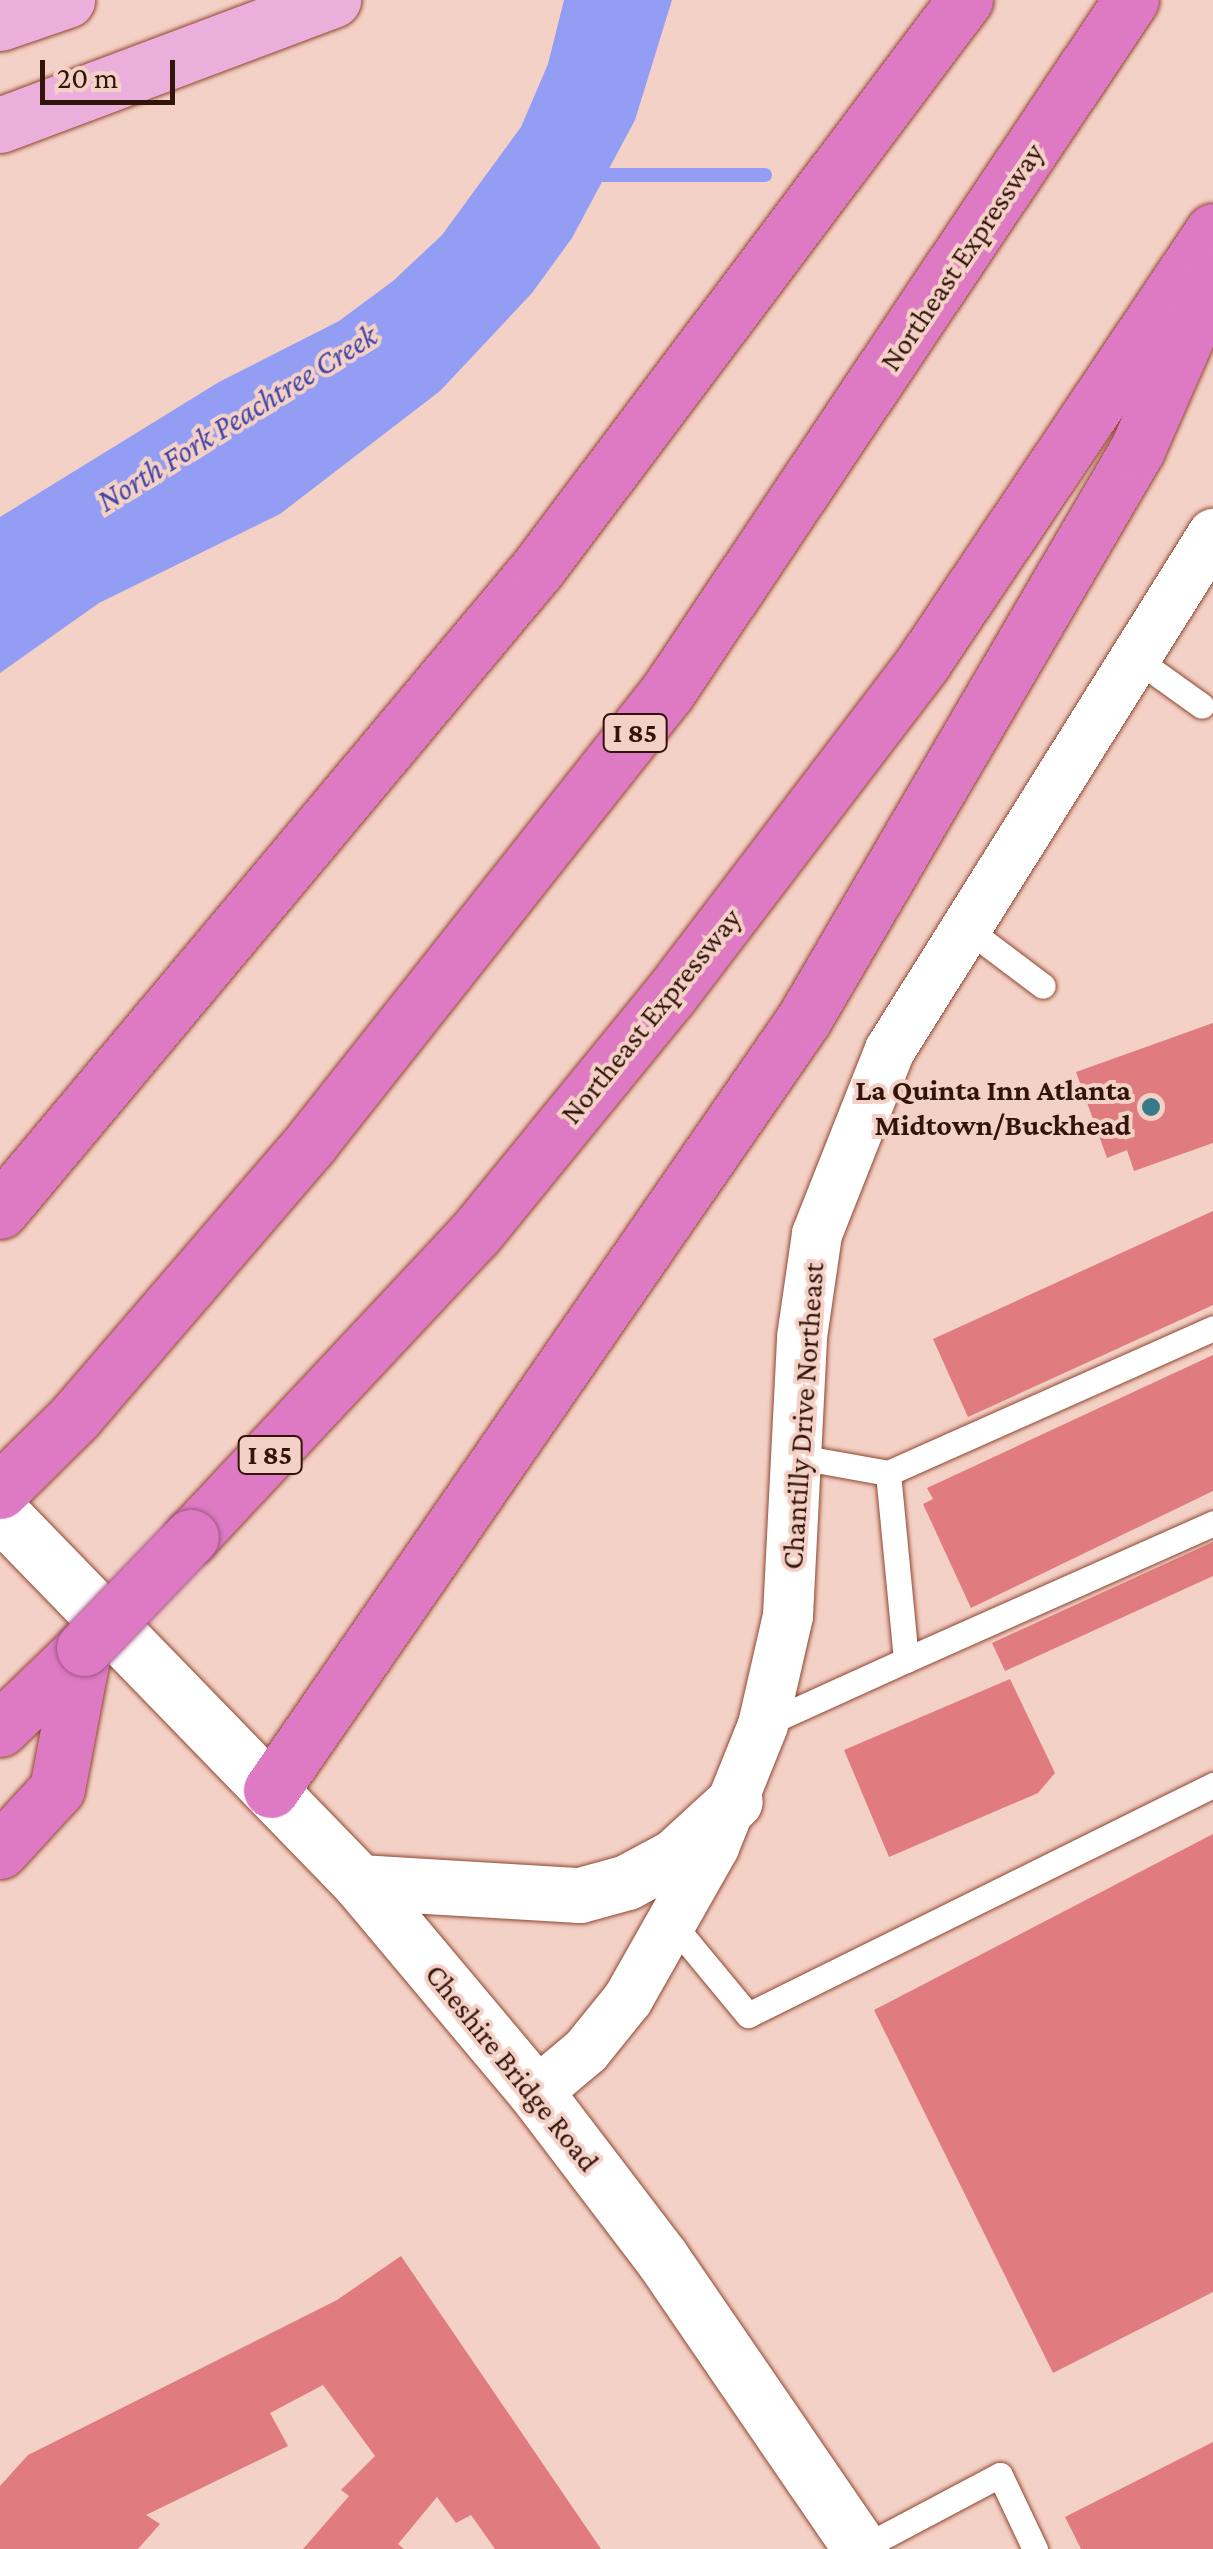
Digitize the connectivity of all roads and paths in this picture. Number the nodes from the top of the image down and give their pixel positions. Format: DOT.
graph roads {
  1 [pos="66,0"];
  2 [pos="964,0"];
  3 [pos="1131,0"];
  4 [pos="328,2"];
  5 [pos="0,23"];
  6 [pos="0,125"];
  7 [pos="1213,230"];
  8 [pos="1213,278"];
  9 [pos="1213,534"];
  10 [pos="1135,658"];
  11 [pos="1202,706"];
  12 [pos="966,928"];
  13 [pos="1042,986"];
  14 [pos="0,1211"];
  15 [pos="1213,1328"];
  16 [pos="798,1457"];
  17 [pos="888,1473"];
  18 [pos="0,1491"];
  19 [pos="0,1512"];
  20 [pos="1213,1522"];
  21 [pos="98,1638"];
  22 [pos="906,1660"];
  23 [pos="763,1725"];
  24 [pos="0,1729"];
  25 [pos="1213,1786"];
  26 [pos="271,1790"];
  27 [pos="736,1801"];
  28 [pos="0,1851"];
  29 [pos="358,1882"];
  30 [pos="671,1922"];
  31 [pos="536,2093"];
  32 [pos="861,2549"];
  33 [pos="1035,2549"];
  1 -- 5 [label="main road"];
  2 -- 14 [label="highway"];
  3 -- 18 [label="highway, Northeast Expressway / I 85"];
  4 -- 6 [label="main road"];
  7 -- 21 [label="highway, Northeast Expressway / I 85, bridge"];
  8 -- 26 [label="highway"];
  9 -- 10 [label="street, Chantilly Drive Northeast"];
  10 -- 11 [label="lane"];
  10 -- 12 [label="street, Chantilly Drive Northeast"];
  12 -- 13 [label="lane"];
  12 -- 16 [label="street, Chantilly Drive Northeast"];
  15 -- 17 [label="lane"];
  16 -- 17 [label="lane"];
  16 -- 23 [label="street, Chantilly Drive Northeast"];
  17 -- 22 [label="lane"];
  19 -- 21 [label="main road, Cheshire Bridge Road"];
  20 -- 22 [label="lane"];
  21 -- 24 [label="highway, Northeast Expressway / I 85"];
  21 -- 26 [label="main road, Cheshire Bridge Road"];
  21 -- 28 [label="highway"];
  22 -- 23 [label="lane"];
  23 -- 27 [label="street, Chantilly Drive Northeast"];
  25 -- 30 [label="lane"];
  26 -- 29 [label="main road, Cheshire Bridge Road"];
  27 -- 29 [label="main road"];
  27 -- 30 [label="street, Chantilly Drive Northeast"];
  29 -- 31 [label="main road, Cheshire Bridge Road"];
  30 -- 31 [label="street, Chantilly Drive Northeast"];
  31 -- 32 [label="main road, Cheshire Bridge Road"];
  32 -- 33 [label="lane"];
}
